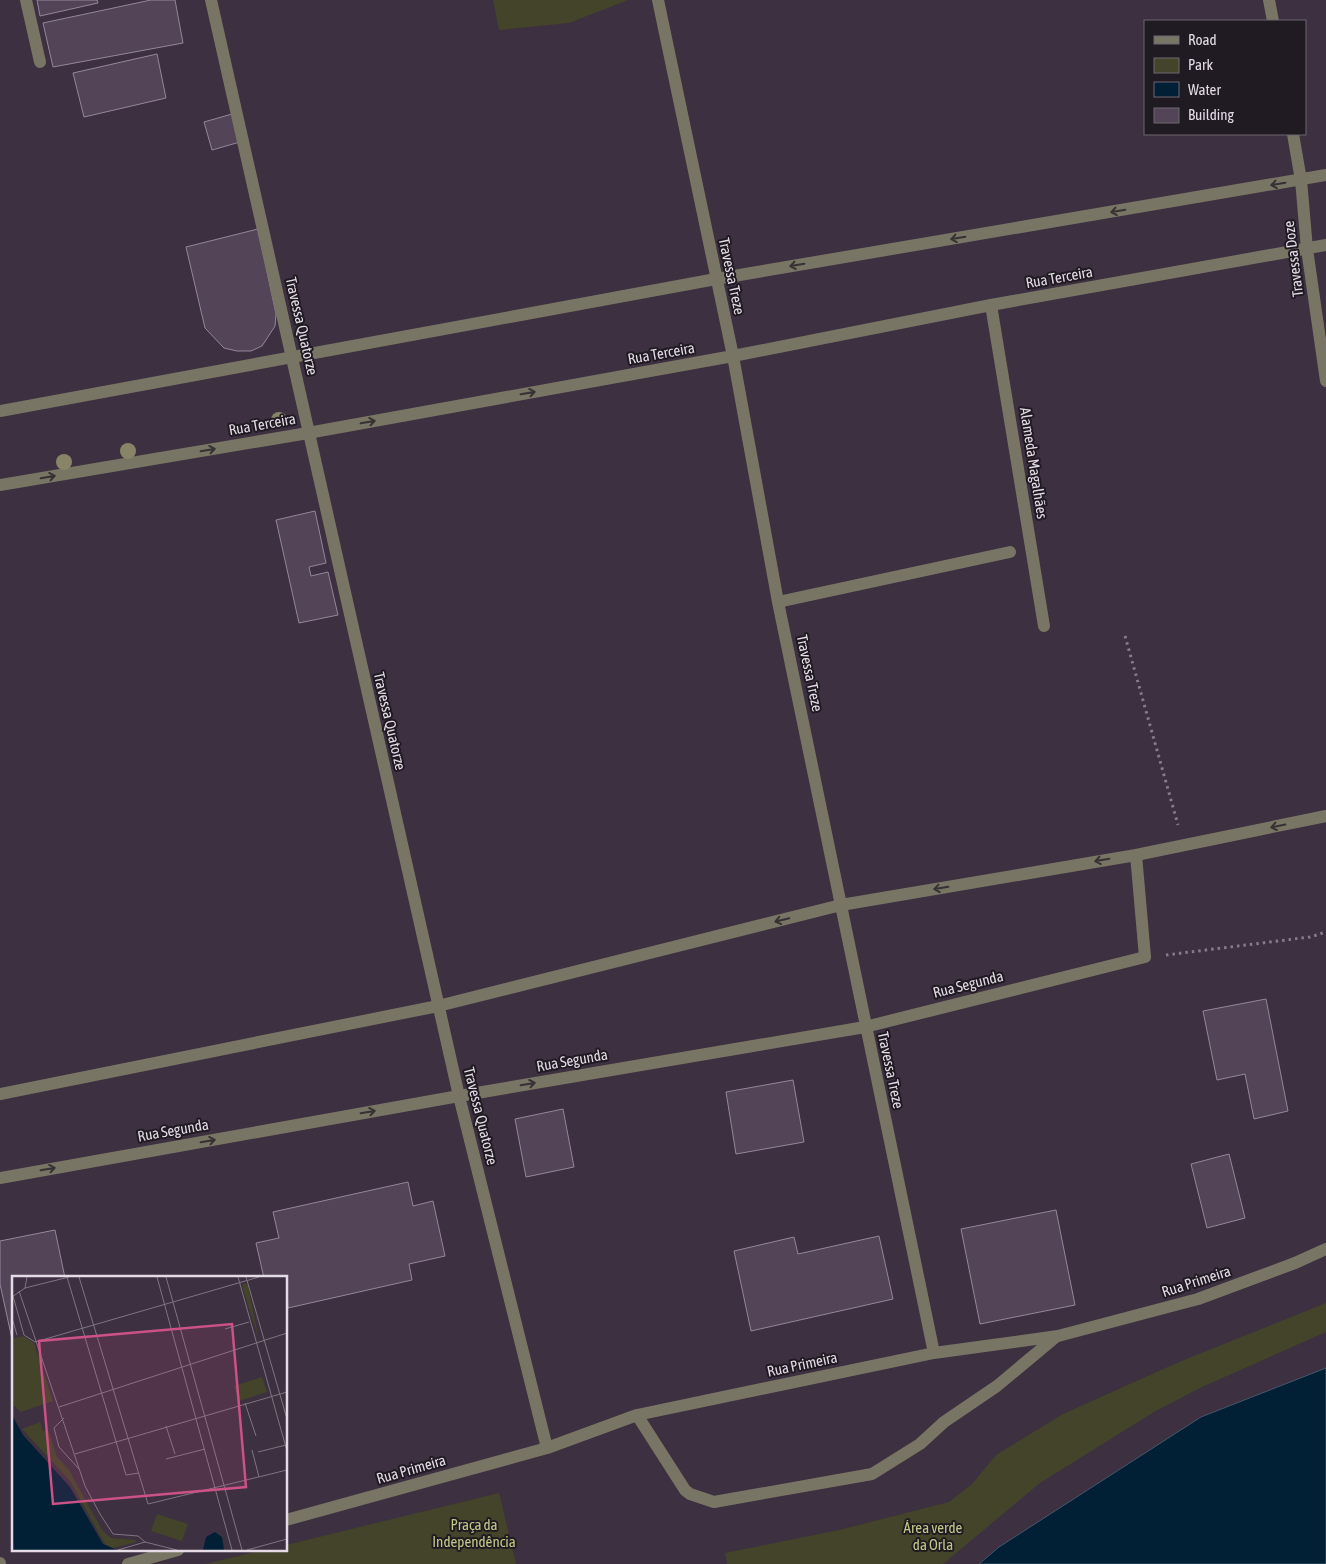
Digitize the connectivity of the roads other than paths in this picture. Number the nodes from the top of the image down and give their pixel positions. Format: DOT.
graph roads {
  1 [pos="26,0"];
  2 [pos="211,0"];
  3 [pos="658,0"];
  4 [pos="1270,0"];
  5 [pos="1273,20"];
  6 [pos="40,62"];
  7 [pos="1293,135"];
  8 [pos="1326,175"];
  9 [pos="1301,180"];
  10 [pos="1326,245"];
  11 [pos="1307,249"];
  12 [pos="716,279"];
  13 [pos="991,305"];
  14 [pos="292,356"];
  15 [pos="733,356"];
  16 [pos="1326,381"];
  17 [pos="0,411"];
  18 [pos="308,433"];
  19 [pos="0,485"];
  20 [pos="1010,552"];
  21 [pos="778,602"];
  22 [pos="1044,626"];
  23 [pos="1326,816"];
  24 [pos="1136,854"];
  25 [pos="841,905"];
  26 [pos="438,1006"];
  27 [pos="865,1027"];
  28 [pos="0,1094"];
  29 [pos="458,1096"];
  30 [pos="0,1178"];
  31 [pos="1326,1249"];
  32 [pos="1058,1336"];
  33 [pos="934,1353"];
  34 [pos="638,1416"];
  35 [pos="547,1448"];
  36 [pos="288,1519"];
  37 [pos="171,1552"];
  38 [pos="128,1564"];
  1 -- 6 [label="street"];
  2 -- 14 [label="street, Travessa Quatorze"];
  3 -- 12 [label="street, Travessa Treze"];
  4 -- 5 [label="street"];
  7 -- 9 [label="street, Travessa Doze"];
  8 -- 9 [label="street"];
  9 -- 11 [label="street, Travessa Doze"];
  9 -- 12 [label="street, one-way"];
  10 -- 11 [label="street, Rua Terceira"];
  11 -- 13 [label="street, Rua Terceira"];
  11 -- 16 [label="street, Travessa Doze"];
  12 -- 14 [label="street"];
  12 -- 15 [label="street, Travessa Treze"];
  13 -- 15 [label="street, Rua Terceira"];
  13 -- 22 [label="street, Alameda Magalhães"];
  14 -- 17 [label="street"];
  14 -- 18 [label="street, Travessa Quatorze"];
  18 -- 15 [label="street, Rua Terceira, one-way"];
  15 -- 21 [label="street, Travessa Treze"];
  19 -- 18 [label="street, Rua Terceira, one-way"];
  18 -- 26 [label="street, Travessa Quatorze"];
  20 -- 21 [label="street"];
  21 -- 25 [label="street, Travessa Treze"];
  23 -- 24 [label="street, one-way"];
  24 -- 25 [label="street, one-way"];
  24 -- 27 [label="street, Rua Segunda"];
  25 -- 26 [label="street, one-way"];
  25 -- 27 [label="street, Travessa Treze"];
  26 -- 28 [label="street"];
  26 -- 29 [label="street, Travessa Quatorze"];
  29 -- 27 [label="street, Rua Segunda, one-way"];
  27 -- 33 [label="street, Travessa Treze"];
  30 -- 29 [label="street, Rua Segunda, one-way"];
  29 -- 35 [label="street, Travessa Quatorze"];
  31 -- 32 [label="street, Rua Primeira"];
  32 -- 33 [label="street, Rua Primeira"];
  32 -- 34 [label="street"];
  33 -- 34 [label="street, Rua Primeira"];
  34 -- 35 [label="street, Rua Primeira"];
  35 -- 36 [label="street, Rua Primeira"];
  37 -- 38 [label="street"];
}
